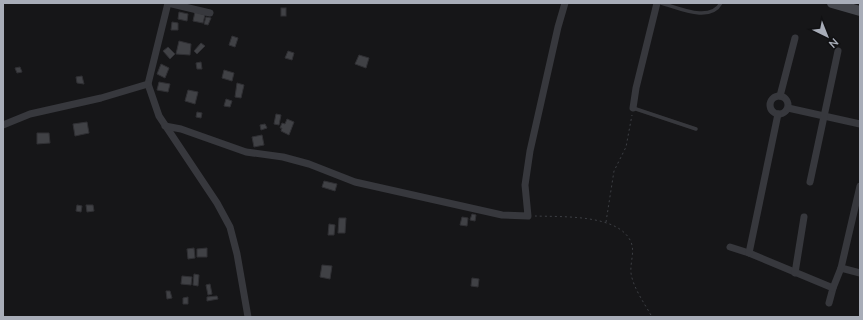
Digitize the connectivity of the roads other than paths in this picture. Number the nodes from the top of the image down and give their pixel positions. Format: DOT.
graph roads {
  1 [pos="168,3"];
  2 [pos="565,3"];
  3 [pos="657,3"];
  4 [pos="661,3"];
  5 [pos="721,3"];
  6 [pos="832,3"];
  7 [pos="860,11"];
  8 [pos="210,13"];
  9 [pos="795,38"];
  10 [pos="838,51"];
  11 [pos="148,84"];
  12 [pos="780,96"];
  13 [pos="633,108"];
  14 [pos="788,108"];
  15 [pos="778,114"];
  16 [pos="824,116"];
  17 [pos="860,124"];
  18 [pos="3,125"];
  19 [pos="165,126"];
  20 [pos="696,129"];
  21 [pos="810,182"];
  22 [pos="860,186"];
  23 [pos="804,217"];
  24 [pos="730,247"];
  25 [pos="749,253"];
  26 [pos="841,268"];
  27 [pos="795,272"];
  28 [pos="860,273"];
  29 [pos="833,288"];
  30 [pos="829,303"];
  31 [pos="248,317"];
  1 -- 8 [label="street"];
  1 -- 11 [label="street"];
  2 -- 19 [label="street"];
  3 -- 13 [label="street"];
  4 -- 5 [label="lane"];
  6 -- 7 [label="main road"];
  9 -- 12 [label="street"];
  10 -- 16 [label="street"];
  11 -- 18 [label="street"];
  11 -- 19 [label="street"];
  12 -- 14 [label="street"];
  12 -- 15 [label="street"];
  13 -- 20 [label="lane"];
  14 -- 15 [label="street"];
  14 -- 16 [label="street"];
  15 -- 25 [label="street"];
  16 -- 17 [label="street"];
  16 -- 21 [label="street"];
  19 -- 31 [label="street"];
  22 -- 26 [label="street"];
  23 -- 27 [label="street"];
  24 -- 25 [label="street"];
  25 -- 27 [label="street"];
  26 -- 28 [label="street"];
  26 -- 29 [label="street"];
  27 -- 29 [label="street"];
  29 -- 30 [label="street"];
}
